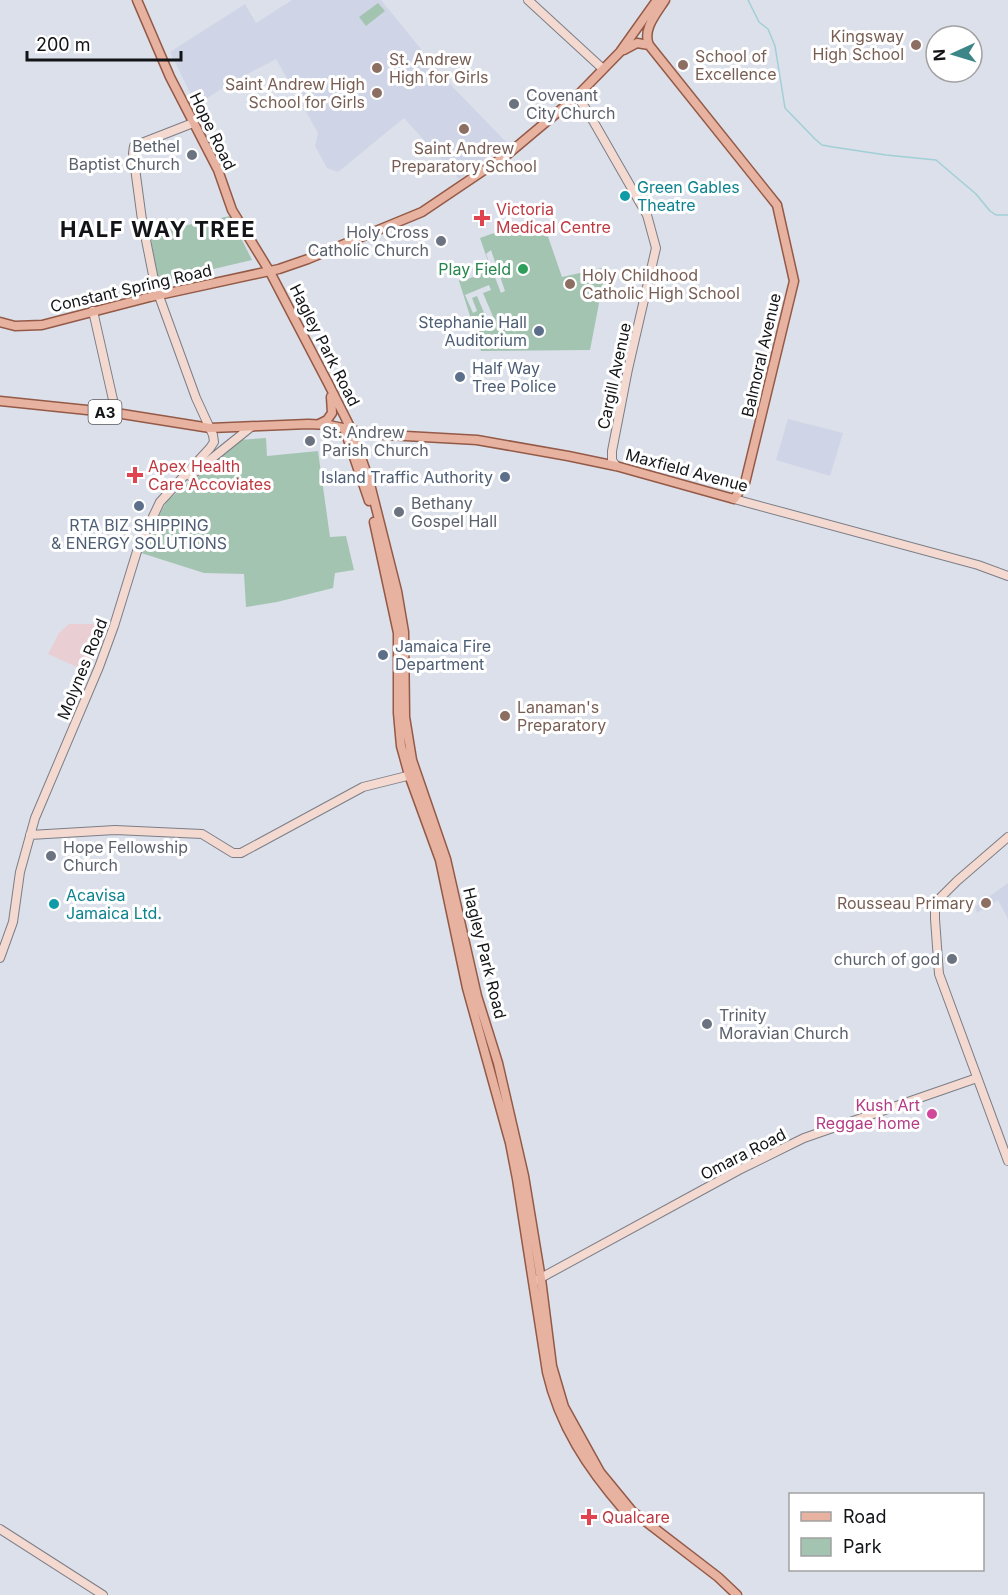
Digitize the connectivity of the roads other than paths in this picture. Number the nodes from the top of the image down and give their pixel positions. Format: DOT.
graph roads {
  1 [pos="137,0"];
  2 [pos="528,0"];
  3 [pos="657,0"];
  4 [pos="665,0"];
  5 [pos="649,45"];
  6 [pos="620,52"];
  7 [pos="603,69"];
  8 [pos="577,96"];
  9 [pos="193,123"];
  10 [pos="270,272"];
  11 [pos="159,295"];
  12 [pos="93,311"];
  13 [pos="0,322"];
  14 [pos="329,385"];
  15 [pos="0,401"];
  16 [pos="116,413"];
  17 [pos="318,424"];
  18 [pos="251,427"];
  19 [pos="210,428"];
  20 [pos="347,429"];
  21 [pos="616,466"];
  22 [pos="734,500"];
  23 [pos="157,509"];
  24 [pos="1008,576"];
  25 [pos="413,774"];
  26 [pos="30,835"];
  27 [pos="1008,837"];
  28 [pos="0,958"];
  29 [pos="976,1078"];
  30 [pos="1008,1161"];
  31 [pos="537,1280"];
  32 [pos="0,1529"];
  33 [pos="103,1595"];
  34 [pos="729,1595"];
  35 [pos="737,1595"];
  1 -- 9 [label="main road, Hope Road"];
  2 -- 7 [label="main road"];
  3 -- 6 [label="main road, Constant Spring Road"];
  4 -- 5 [label="main road"];
  5 -- 6 [label="main road"];
  5 -- 22 [label="main road, Balmoral Avenue"];
  6 -- 7 [label="main road, Constant Spring Road"];
  7 -- 8 [label="main road, Constant Spring Road"];
  8 -- 10 [label="main road, Constant Spring Road"];
  8 -- 21 [label="main road, Cargill Avenue"];
  9 -- 10 [label="main road, Hope Road"];
  9 -- 11 [label="main road"];
  10 -- 11 [label="main road, Constant Spring Road"];
  10 -- 14 [label="main road, Hagley Park Road"];
  11 -- 12 [label="main road, Constant Spring Road"];
  11 -- 19 [label="main road"];
  12 -- 13 [label="main road, Constant Spring Road"];
  12 -- 16 [label="main road"];
  14 -- 17 [label="main road"];
  14 -- 20 [label="main road, Hagley Park Road"];
  15 -- 16 [label="main road, A3"];
  16 -- 19 [label="main road, A3"];
  17 -- 18 [label="main road, A3"];
  17 -- 20 [label="main road, A3"];
  18 -- 19 [label="main road, A3"];
  18 -- 23 [label="main road, Molynes Road"];
  19 -- 23 [label="main road"];
  20 -- 21 [label="main road, Maxfield Avenue"];
  20 -- 25 [label="main road, Hagley Park Road"];
  21 -- 22 [label="main road, Maxfield Avenue"];
  22 -- 24 [label="main road, Maxfield Avenue"];
  23 -- 26 [label="main road, Molynes Road"];
  25 -- 26 [label="main road"];
  25 -- 31 [label="main road, Hagley Park Road"];
  26 -- 28 [label="main road, Molynes Road"];
  27 -- 29 [label="main road"];
  29 -- 30 [label="main road"];
  29 -- 31 [label="main road, Omara Road"];
  31 -- 34 [label="main road, Hagley Park Road"];
  31 -- 35 [label="main road, Hagley Park Road"];
  32 -- 33 [label="main road"];
}
